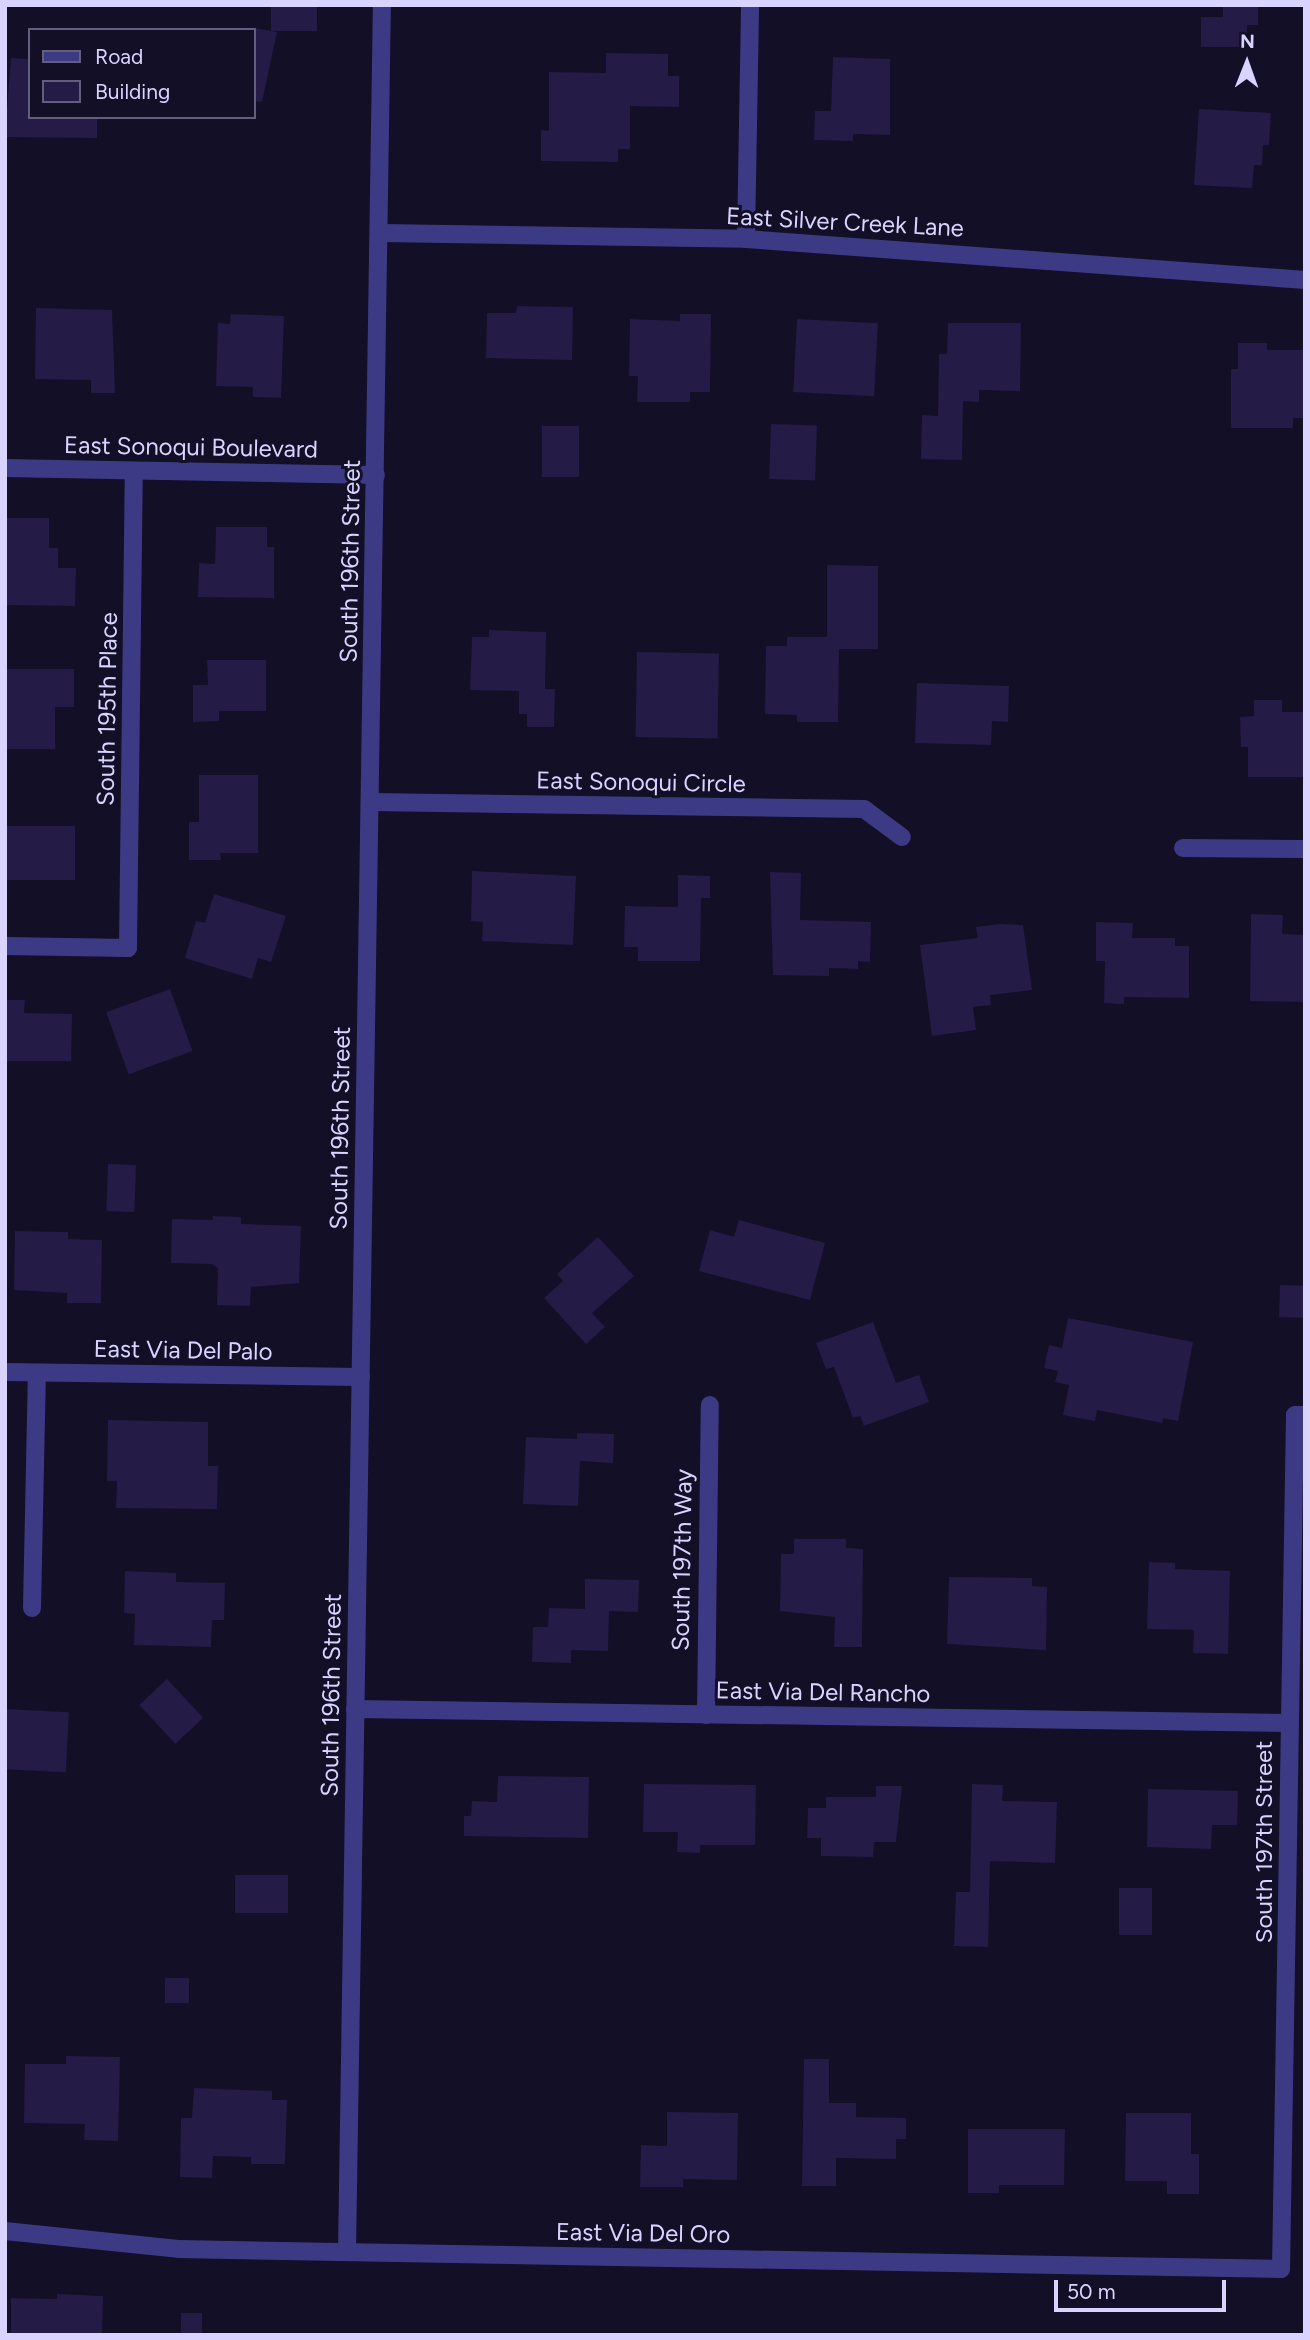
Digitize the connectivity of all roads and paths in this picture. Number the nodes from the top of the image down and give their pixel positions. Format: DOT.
graph roads {
  1 [pos="382,5"];
  2 [pos="750,5"];
  3 [pos="381,233"];
  4 [pos="746,239"];
  5 [pos="1305,280"];
  6 [pos="5,468"];
  7 [pos="134,471"];
  8 [pos="376,475"];
  9 [pos="370,803"];
  10 [pos="902,836"];
  11 [pos="1183,848"];
  12 [pos="1305,849"];
  13 [pos="5,946"];
  14 [pos="5,1372"];
  15 [pos="37,1373"];
  16 [pos="361,1377"];
  17 [pos="710,1405"];
  18 [pos="1300,1415"];
  19 [pos="32,1608"];
  20 [pos="355,1709"];
  21 [pos="706,1715"];
  22 [pos="1289,1723"];
  23 [pos="1296,1958"];
  24 [pos="5,2231"];
  25 [pos="347,2252"];
  26 [pos="1281,2269"];
  1 -- 3 [label="street, South 196th Street"];
  2 -- 4 [label="street"];
  3 -- 4 [label="street, East Silver Creek Lane"];
  3 -- 8 [label="street, South 196th Street"];
  4 -- 5 [label="street, East Silver Creek Lane"];
  6 -- 7 [label="street, East Sonoqui Boulevard"];
  7 -- 8 [label="street, East Sonoqui Boulevard"];
  7 -- 13 [label="street, South 195th Place"];
  8 -- 9 [label="street, South 196th Street"];
  9 -- 10 [label="street, East Sonoqui Circle"];
  9 -- 16 [label="street, South 196th Street"];
  11 -- 12 [label="street"];
  14 -- 15 [label="street, East Via Del Palo"];
  15 -- 16 [label="street, East Via Del Palo"];
  15 -- 19 [label="street"];
  16 -- 20 [label="street, South 196th Street"];
  17 -- 21 [label="street, South 197th Way"];
  18 -- 22 [label="street, South 197th Street"];
  20 -- 21 [label="street, East Via Del Rancho"];
  20 -- 25 [label="street, South 196th Street"];
  21 -- 22 [label="street, East Via Del Rancho"];
  22 -- 23 [label="street, South 197th Street"];
  23 -- 26 [label="street, South 197th Street"];
  24 -- 25 [label="street, East Via Del Oro"];
  25 -- 26 [label="street, East Via Del Oro"];
}
